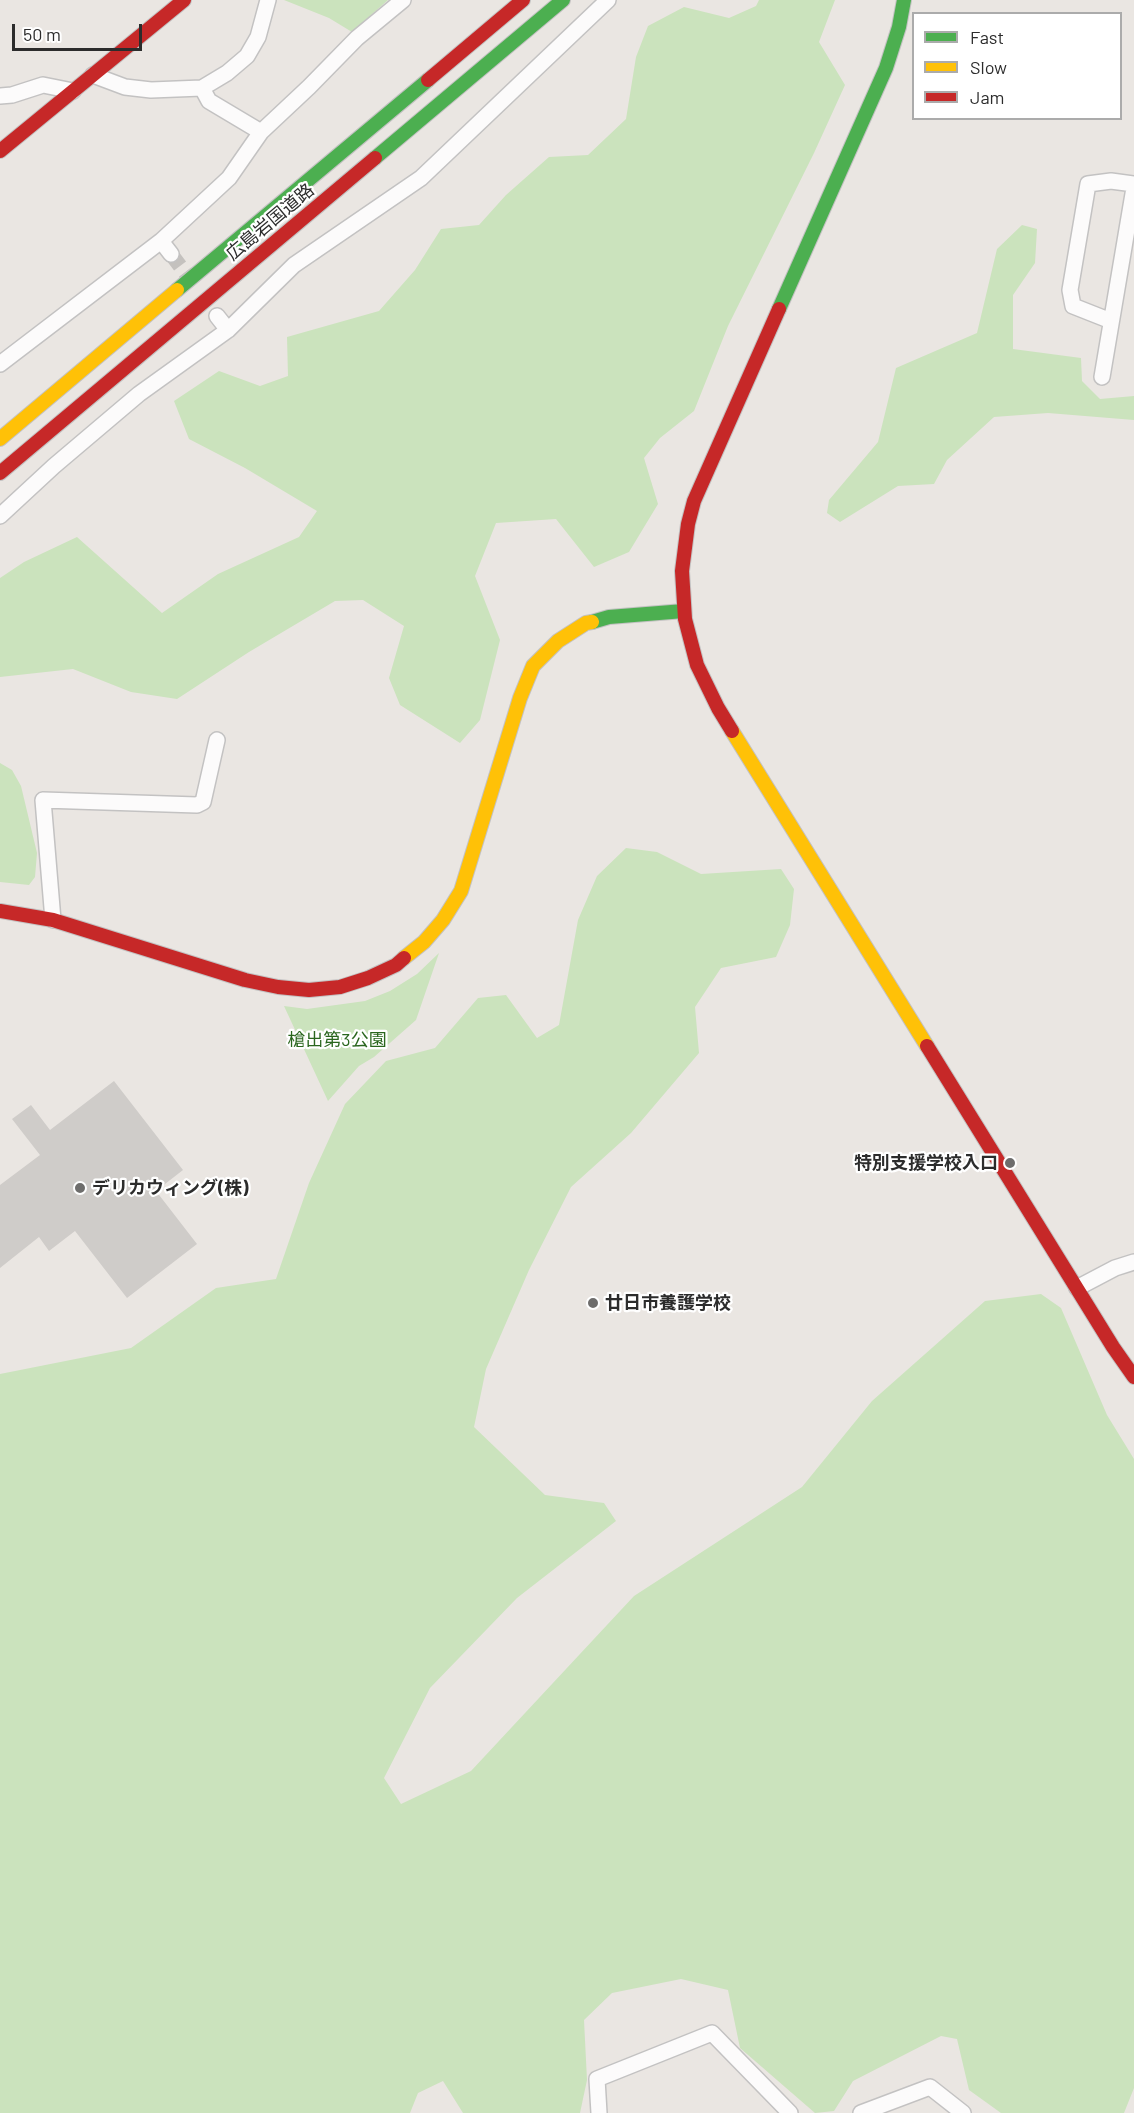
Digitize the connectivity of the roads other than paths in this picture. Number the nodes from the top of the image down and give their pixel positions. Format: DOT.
graph roads {
  1 [pos="183,0"];
  2 [pos="268,0"];
  3 [pos="403,0"];
  4 [pos="523,0"];
  5 [pos="564,0"];
  6 [pos="608,0"];
  7 [pos="903,0"];
  8 [pos="93,75"];
  9 [pos="202,88"];
  10 [pos="73,91"];
  11 [pos="0,96"];
  12 [pos="261,132"];
  13 [pos="0,151"];
  14 [pos="1134,186"];
  15 [pos="161,241"];
  16 [pos="171,254"];
  17 [pos="1118,280"];
  18 [pos="1134,282"];
  19 [pos="217,315"];
  20 [pos="1111,321"];
  21 [pos="228,330"];
  22 [pos="0,364"];
  23 [pos="1102,377"];
  24 [pos="0,438"];
  25 [pos="0,473"];
  26 [pos="0,516"];
  27 [pos="684,611"];
  28 [pos="217,740"];
  29 [pos="0,911"];
  30 [pos="53,920"];
  31 [pos="1134,1262"];
  32 [pos="1077,1288"];
  33 [pos="1134,1377"];
  34 [pos="598,2113"];
  35 [pos="790,2113"];
  36 [pos="861,2113"];
  37 [pos="963,2113"];
  1 -- 8 [label="main road"];
  2 -- 9 [label="street"];
  3 -- 12 [label="street"];
  4 -- 24 [label="main road, 広島岩国道路"];
  5 -- 25 [label="main road, 広島岩国道路"];
  6 -- 21 [label="street"];
  7 -- 27 [label="main road"];
  8 -- 9 [label="street"];
  8 -- 10 [label="main road"];
  9 -- 12 [label="street"];
  10 -- 11 [label="street"];
  10 -- 13 [label="main road"];
  12 -- 15 [label="street"];
  14 -- 17 [label="street"];
  14 -- 20 [label="street"];
  15 -- 16 [label="street"];
  15 -- 22 [label="street"];
  17 -- 18 [label="street"];
  17 -- 20 [label="street"];
  19 -- 21 [label="street"];
  20 -- 23 [label="street"];
  21 -- 26 [label="street"];
  27 -- 30 [label="main road"];
  27 -- 32 [label="main road"];
  28 -- 30 [label="street"];
  29 -- 30 [label="main road"];
  31 -- 32 [label="street"];
  32 -- 33 [label="main road"];
  34 -- 35 [label="street"];
  36 -- 37 [label="street"];
}
